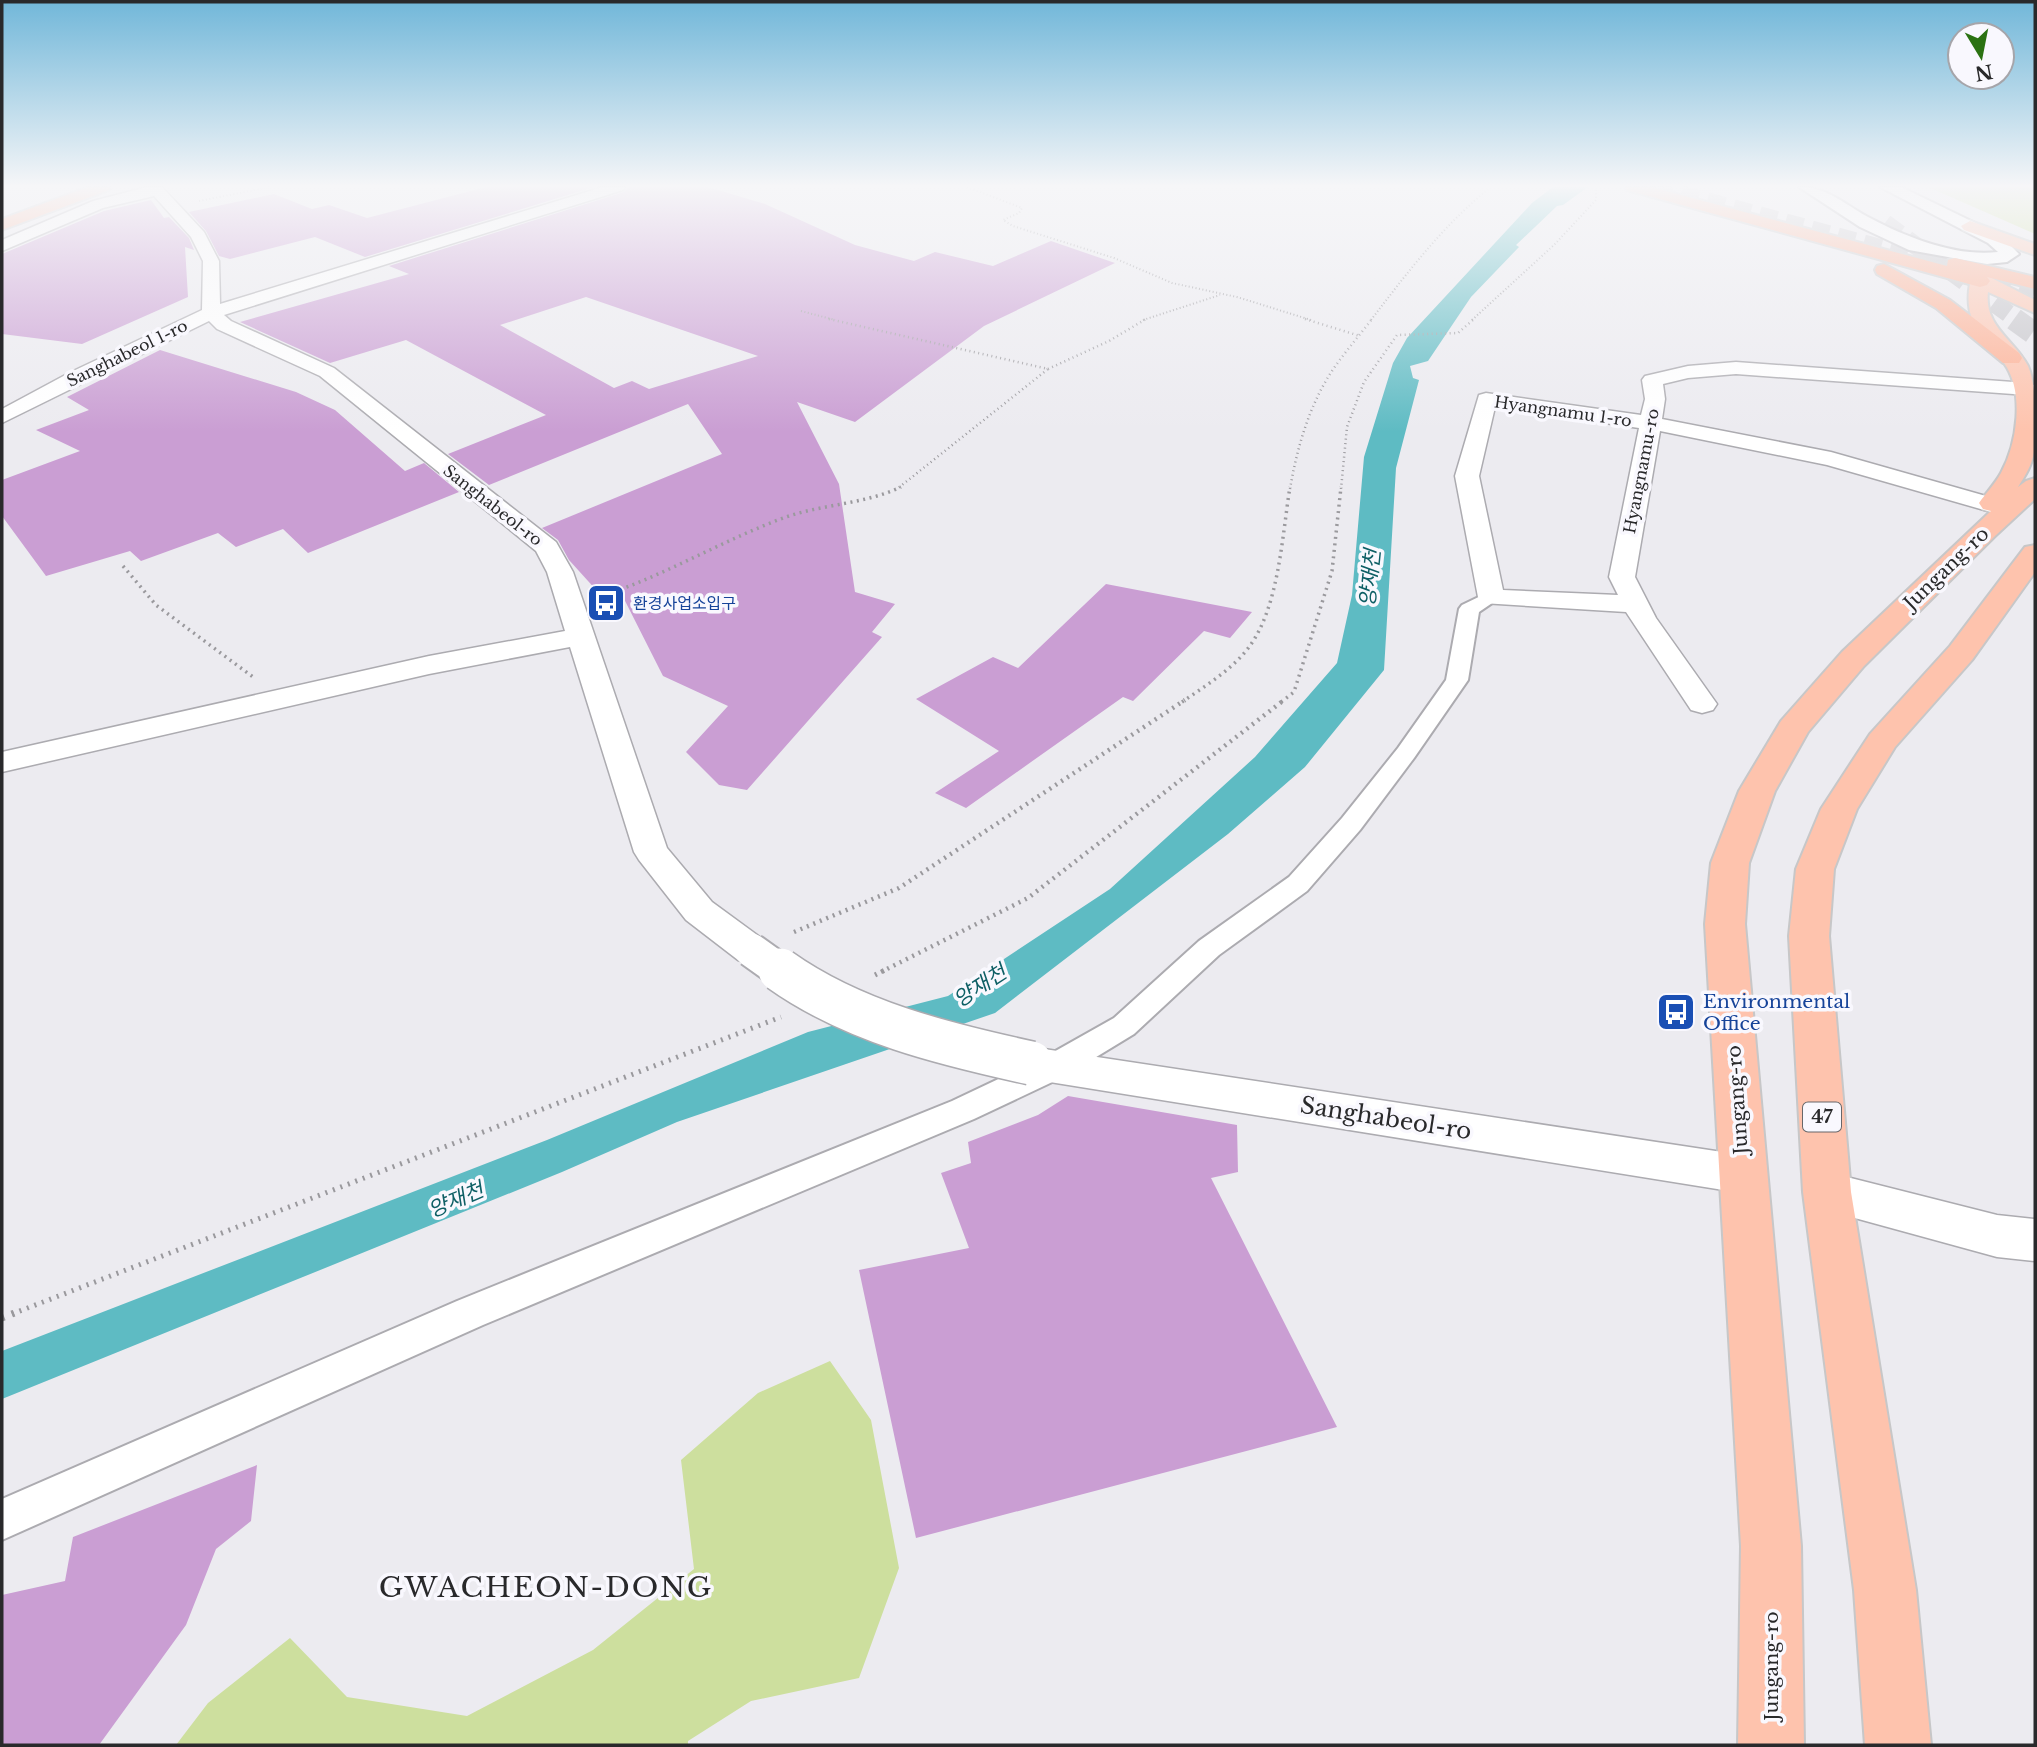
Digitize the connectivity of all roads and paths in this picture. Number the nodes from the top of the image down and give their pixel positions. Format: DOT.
graph roads {
  1 [pos="211,269"];
  2 [pos="355,269"];
  3 [pos="1137,269"];
  4 [pos="1411,269"];
  5 [pos="1528,269"];
  6 [pos="1880,269"];
  7 [pos="1934,269"];
  8 [pos="1961,269"];
  9 [pos="1972,269"];
  10 [pos="1980,281"];
  11 [pos="2035,284"];
  12 [pos="1221,295"];
  13 [pos="2035,296"];
  14 [pos="2035,307"];
  15 [pos="802,311"];
  16 [pos="211,313"];
  17 [pos="1360,336"];
  18 [pos="2009,346"];
  19 [pos="1048,369"];
  20 [pos="2027,389"];
  21 [pos="2,417"];
  22 [pos="1650,423"];
  23 [pos="2035,486"];
  24 [pos="1988,517"];
  25 [pos="2034,555"];
  26 [pos="123,566"];
  27 [pos="1491,597"];
  28 [pos="1636,604"];
  29 [pos="571,605"];
  30 [pos="581,637"];
  31 [pos="282,698"];
  32 [pos="1703,704"];
  33 [pos="2,762"];
  34 [pos="751,950"];
  35 [pos="867,979"];
  36 [pos="792,1013"];
  37 [pos="1042,1065"];
  38 [pos="1742,1174"];
  39 [pos="1827,1192"];
  40 [pos="2035,1240"];
  41 [pos="2,1318"];
  42 [pos="2,1520"];
  43 [pos="1772,1745"];
  44 [pos="1898,1745"];
  1 -- 16 [label="street"];
  2 -- 16 [label="street, Sanghabeol 1-ro"];
  3 -- 12 [label="path"];
  4 -- 17 [label="path"];
  5 -- 35 [label="path"];
  6 -- 18 [label="highway"];
  7 -- 10 [label="highway"];
  8 -- 10 [label="main road"];
  9 -- 11 [label="highway"];
  10 -- 11 [label="main road"];
  10 -- 13 [label="main road"];
  10 -- 14 [label="main road"];
  10 -- 18 [label="main road"];
  12 -- 17 [label="path"];
  12 -- 19 [label="path"];
  15 -- 19 [label="path"];
  16 -- 21 [label="street, Sanghabeol 1-ro"];
  16 -- 29 [label="street, Sanghabeol-ro"];
  17 -- 34 [label="path"];
  18 -- 20 [label="main road"];
  19 -- 29 [label="path"];
  20 -- 22 [label="street, Hyangnamu-ro"];
  20 -- 24 [label="main road"];
  22 -- 24 [label="street"];
  22 -- 27 [label="street, Hyangnamu 1-ro"];
  22 -- 28 [label="street, Hyangnamu-ro"];
  23 -- 24 [label="main road, Jungang-ro"];
  24 -- 38 [label="main road, Jungang-ro"];
  25 -- 39 [label="main road, 47"];
  26 -- 31 [label="path"];
  27 -- 28 [label="street"];
  27 -- 37 [label="street"];
  28 -- 32 [label="street, Hyangnamu-ro"];
  29 -- 30 [label="street, Sanghabeol-ro"];
  30 -- 31 [label="street"];
  30 -- 34 [label="street, Sanghabeol-ro"];
  31 -- 33 [label="street"];
  34 -- 37 [label="street, Sanghabeol-ro, bridge"];
  36 -- 41 [label="path"];
  37 -- 38 [label="street, Sanghabeol-ro"];
  37 -- 42 [label="street"];
  38 -- 43 [label="main road, Jungang-ro"];
  39 -- 40 [label="street"];
  39 -- 44 [label="main road, 47"];
}
